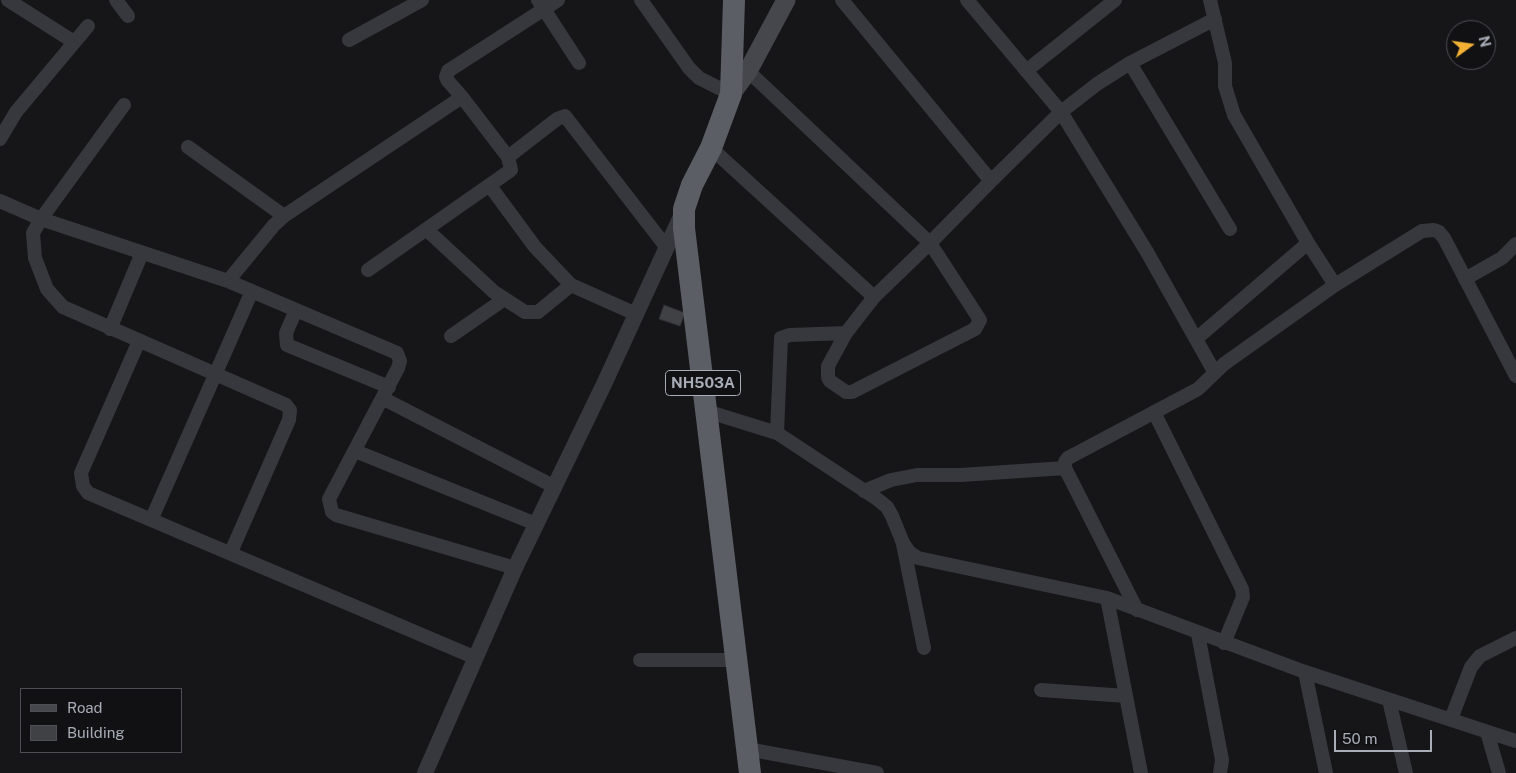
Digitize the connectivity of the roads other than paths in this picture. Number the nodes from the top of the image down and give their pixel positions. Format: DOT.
graph roads {
  1 [pos="8,0"];
  2 [pos="116,0"];
  3 [pos="422,0"];
  4 [pos="558,0"];
  5 [pos="641,0"];
  6 [pos="734,0"];
  7 [pos="786,0"];
  8 [pos="842,0"];
  9 [pos="967,0"];
  10 [pos="1115,0"];
  11 [pos="1210,0"];
  12 [pos="541,5"];
  13 [pos="128,16"];
  14 [pos="1215,19"];
  15 [pos="88,26"];
  16 [pos="350,40"];
  17 [pos="74,42"];
  18 [pos="579,63"];
  19 [pos="1130,63"];
  20 [pos="748,71"];
  21 [pos="1026,71"];
  22 [pos="731,94"];
  23 [pos="462,97"];
  24 [pos="124,105"];
  25 [pos="1061,112"];
  26 [pos="0,139"];
  27 [pos="188,147"];
  28 [pos="711,148"];
  29 [pos="508,157"];
  30 [pos="991,181"];
  31 [pos="490,186"];
  32 [pos="0,201"];
  33 [pos="684,209"];
  34 [pos="284,216"];
  35 [pos="41,219"];
  36 [pos="1230,229"];
  37 [pos="428,230"];
  38 [pos="930,243"];
  39 [pos="1308,243"];
  40 [pos="1516,244"];
  41 [pos="667,248"];
  42 [pos="142,253"];
  43 [pos="368,270"];
  44 [pos="1464,279"];
  45 [pos="228,281"];
  46 [pos="570,285"];
  47 [pos="1335,285"];
  48 [pos="252,291"];
  49 [pos="874,297"];
  50 [pos="503,300"];
  51 [pos="296,310"];
  52 [pos="636,314"];
  53 [pos="110,328"];
  54 [pos="846,332"];
  55 [pos="451,336"];
  56 [pos="1196,338"];
  57 [pos="139,342"];
  58 [pos="1215,373"];
  59 [pos="215,374"];
  60 [pos="1516,376"];
  61 [pos="387,393"];
  62 [pos="706,411"];
  63 [pos="1154,412"];
  64 [pos="777,433"];
  65 [pos="355,451"];
  66 [pos="1065,468"];
  67 [pos="555,488"];
  68 [pos="864,490"];
  69 [pos="152,518"];
  70 [pos="536,524"];
  71 [pos="903,543"];
  72 [pos="231,552"];
  73 [pos="514,568"];
  74 [pos="1107,598"];
  75 [pos="1137,610"];
  76 [pos="1198,634"];
  77 [pos="1516,638"];
  78 [pos="1224,643"];
  79 [pos="924,648"];
  80 [pos="476,658"];
  81 [pos="640,660"];
  82 [pos="737,660"];
  83 [pos="1305,672"];
  84 [pos="1042,690"];
  85 [pos="1126,696"];
  86 [pos="1389,700"];
  87 [pos="1451,720"];
  88 [pos="1487,732"];
  89 [pos="1516,741"];
  90 [pos="747,749"];
  91 [pos="425,773"];
  92 [pos="750,773"];
  93 [pos="877,773"];
  94 [pos="1141,773"];
  95 [pos="1220,773"];
  96 [pos="1326,773"];
  97 [pos="1406,773"];
  98 [pos="1499,773"];
  1 -- 17 [label="street"];
  2 -- 13 [label="street"];
  3 -- 16 [label="street"];
  4 -- 12 [label="street"];
  5 -- 22 [label="street"];
  6 -- 22 [label="highway, NH503A"];
  7 -- 20 [label="main road"];
  8 -- 30 [label="street"];
  9 -- 21 [label="street"];
  10 -- 21 [label="street"];
  11 -- 14 [label="street"];
  12 -- 18 [label="street"];
  12 -- 23 [label="street"];
  14 -- 19 [label="street"];
  14 -- 39 [label="street"];
  15 -- 17 [label="street"];
  17 -- 26 [label="street"];
  19 -- 25 [label="street"];
  19 -- 36 [label="street"];
  20 -- 22 [label="main road"];
  20 -- 38 [label="street"];
  21 -- 25 [label="street"];
  22 -- 28 [label="highway, NH503A"];
  23 -- 29 [label="street"];
  23 -- 34 [label="street"];
  24 -- 35 [label="street"];
  25 -- 30 [label="street"];
  25 -- 56 [label="street"];
  27 -- 34 [label="street"];
  28 -- 33 [label="highway, NH503A"];
  28 -- 49 [label="street"];
  29 -- 31 [label="street"];
  29 -- 41 [label="street"];
  30 -- 38 [label="street"];
  31 -- 37 [label="street"];
  31 -- 46 [label="street"];
  32 -- 35 [label="street"];
  33 -- 41 [label="street"];
  33 -- 62 [label="highway, NH503A"];
  34 -- 45 [label="street"];
  35 -- 42 [label="street"];
  35 -- 53 [label="street"];
  37 -- 43 [label="street"];
  37 -- 50 [label="street"];
  38 -- 49 [label="street"];
  38 -- 54 [label="street"];
  39 -- 47 [label="street"];
  39 -- 56 [label="street"];
  40 -- 44 [label="street"];
  41 -- 52 [label="street"];
  42 -- 45 [label="street"];
  42 -- 53 [label="street"];
  44 -- 47 [label="street"];
  44 -- 60 [label="street"];
  45 -- 48 [label="street"];
  46 -- 50 [label="street"];
  46 -- 52 [label="street"];
  47 -- 58 [label="street"];
  48 -- 51 [label="street"];
  48 -- 59 [label="street"];
  49 -- 54 [label="street"];
  50 -- 55 [label="street"];
  51 -- 61 [label="street"];
  51 -- 61 [label="street"];
  52 -- 67 [label="street"];
  53 -- 57 [label="street"];
  54 -- 64 [label="street"];
  56 -- 58 [label="street"];
  57 -- 59 [label="street"];
  57 -- 69 [label="street"];
  58 -- 63 [label="street"];
  59 -- 69 [label="street"];
  59 -- 72 [label="street"];
  61 -- 65 [label="street"];
  61 -- 67 [label="street"];
  62 -- 64 [label="street"];
  62 -- 82 [label="highway, NH503A"];
  63 -- 66 [label="street"];
  63 -- 78 [label="street"];
  64 -- 68 [label="street"];
  65 -- 70 [label="street"];
  65 -- 73 [label="street"];
  66 -- 68 [label="street"];
  66 -- 75 [label="street"];
  67 -- 70 [label="street"];
  68 -- 71 [label="street"];
  69 -- 72 [label="street"];
  70 -- 73 [label="street"];
  71 -- 74 [label="street"];
  71 -- 79 [label="street"];
  72 -- 80 [label="street"];
  73 -- 80 [label="street"];
  74 -- 75 [label="street"];
  74 -- 85 [label="street"];
  75 -- 76 [label="street"];
  76 -- 78 [label="street"];
  76 -- 95 [label="street"];
  77 -- 87 [label="street"];
  78 -- 83 [label="street"];
  80 -- 91 [label="street"];
  81 -- 82 [label="street"];
  82 -- 90 [label="highway, NH503A"];
  83 -- 86 [label="street"];
  83 -- 96 [label="street"];
  84 -- 85 [label="street"];
  85 -- 94 [label="street"];
  86 -- 87 [label="street"];
  86 -- 97 [label="street"];
  87 -- 88 [label="street"];
  88 -- 89 [label="street"];
  88 -- 98 [label="street"];
  90 -- 92 [label="highway, NH503A"];
  90 -- 93 [label="street"];
}
